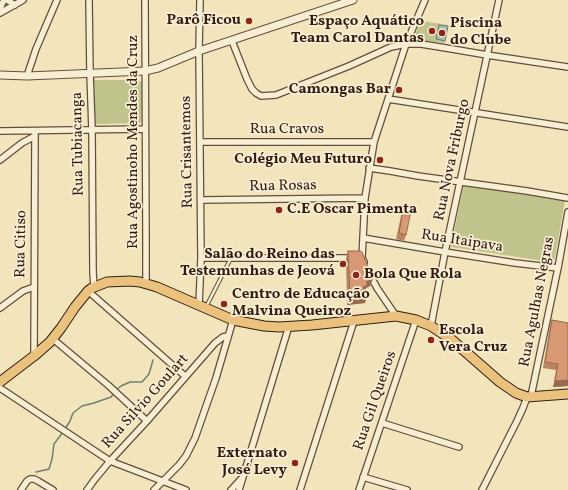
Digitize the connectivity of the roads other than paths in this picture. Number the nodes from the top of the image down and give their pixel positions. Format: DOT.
graph roads {
  1 [pos="4,0"];
  2 [pos="7,0"];
  3 [pos="24,0"];
  4 [pos="57,0"];
  5 [pos="89,0"];
  6 [pos="145,0"];
  7 [pos="200,0"];
  8 [pos="353,0"];
  9 [pos="425,0"];
  10 [pos="499,0"];
  11 [pos="15,5"];
  12 [pos="0,8"];
  13 [pos="0,13"];
  14 [pos="232,41"];
  15 [pos="406,44"];
  16 [pos="199,52"];
  17 [pos="487,56"];
  18 [pos="568,67"];
  19 [pos="145,71"];
  20 [pos="90,73"];
  21 [pos="0,75"];
  22 [pos="27,76"];
  23 [pos="388,99"];
  24 [pos="475,112"];
  25 [pos="568,127"];
  26 [pos="145,129"];
  27 [pos="92,130"];
  28 [pos="0,131"];
  29 [pos="35,134"];
  30 [pos="200,142"];
  31 [pos="374,142"];
  32 [pos="0,160"];
  33 [pos="369,168"];
  34 [pos="460,182"];
  35 [pos="365,198"];
  36 [pos="568,198"];
  37 [pos="201,200"];
  38 [pos="568,212"];
  39 [pos="362,238"];
  40 [pos="445,252"];
  41 [pos="201,258"];
  42 [pos="231,258"];
  43 [pos="362,258"];
  44 [pos="558,268"];
  45 [pos="146,283"];
  46 [pos="34,287"];
  47 [pos="91,289"];
  48 [pos="203,306"];
  49 [pos="0,308"];
  50 [pos="396,316"];
  51 [pos="233,320"];
  52 [pos="416,320"];
  53 [pos="354,321"];
  54 [pos="289,326"];
  55 [pos="432,326"];
  56 [pos="228,336"];
  57 [pos="53,339"];
  58 [pos="34,356"];
  59 [pos="185,376"];
  60 [pos="0,382"];
  61 [pos="0,388"];
  62 [pos="568,394"];
  63 [pos="529,396"];
  64 [pos="147,421"];
  65 [pos="382,422"];
  66 [pos="459,447"];
  67 [pos="110,461"];
  68 [pos="363,476"];
  69 [pos="243,477"];
  70 [pos="163,482"];
  71 [pos="22,490"];
  72 [pos="53,490"];
  73 [pos="87,490"];
  74 [pos="154,490"];
  75 [pos="186,490"];
  76 [pos="231,490"];
  77 [pos="239,490"];
  78 [pos="300,490"];
  79 [pos="359,490"];
  80 [pos="407,490"];
  81 [pos="482,490"];
  1 -- 12 [label="street"];
  2 -- 11 [label="street"];
  3 -- 11 [label="street"];
  4 -- 22 [label="street"];
  5 -- 20 [label="street, Rua Tubiacanga"];
  6 -- 19 [label="street, Rua Agostinoho Mendes da Cruz"];
  7 -- 16 [label="street, Rua Crisantemos"];
  8 -- 14 [label="street"];
  9 -- 15 [label="street"];
  10 -- 17 [label="street, Rua Nova Friburgo"];
  11 -- 13 [label="street"];
  14 -- 15 [label="street"];
  14 -- 16 [label="street"];
  15 -- 17 [label="street"];
  15 -- 23 [label="street"];
  16 -- 19 [label="street"];
  16 -- 30 [label="street, Rua Crisantemos"];
  17 -- 18 [label="street"];
  17 -- 24 [label="street, Rua Nova Friburgo"];
  19 -- 20 [label="street"];
  19 -- 26 [label="street, Rua Agostinoho Mendes da Cruz"];
  20 -- 22 [label="street"];
  20 -- 27 [label="street, Rua Tubiacanga"];
  21 -- 22 [label="street"];
  23 -- 24 [label="street"];
  23 -- 31 [label="street"];
  24 -- 25 [label="street"];
  24 -- 34 [label="street, Rua Nova Friburgo"];
  26 -- 27 [label="street"];
  26 -- 45 [label="street, Rua Agostinoho Mendes da Cruz"];
  27 -- 29 [label="street"];
  27 -- 47 [label="street, Rua Tubiacanga"];
  28 -- 29 [label="street"];
  29 -- 32 [label="street"];
  29 -- 46 [label="street, Rua Citiso"];
  30 -- 31 [label="street, Rua Cravos"];
  30 -- 37 [label="street, Rua Crisantemos"];
  31 -- 33 [label="street"];
  33 -- 34 [label="street"];
  33 -- 35 [label="street"];
  34 -- 36 [label="street"];
  34 -- 40 [label="street, Rua Nova Friburgo"];
  35 -- 37 [label="street, Rua Rosas"];
  35 -- 39 [label="street"];
  37 -- 41 [label="street, Rua Crisantemos"];
  38 -- 44 [label="street, Rua Agulhas Negras"];
  39 -- 40 [label="street, Rua Itaipava"];
  39 -- 43 [label="street"];
  40 -- 44 [label="street, Rua Itaipava"];
  40 -- 55 [label="street, Rua Nova Friburgo"];
  41 -- 42 [label="street"];
  41 -- 48 [label="street, Rua Crisantemos"];
  42 -- 43 [label="street"];
  42 -- 48 [label="lane"];
  43 -- 50 [label="street"];
  44 -- 63 [label="street, Rua Agulhas Negras"];
  45 -- 47 [label="main road"];
  45 -- 48 [label="main road"];
  46 -- 49 [label="street"];
  46 -- 58 [label="street, Rua Citiso"];
  47 -- 57 [label="main road"];
  47 -- 59 [label="street"];
  48 -- 51 [label="main road"];
  50 -- 52 [label="main road"];
  50 -- 53 [label="main road"];
  51 -- 54 [label="main road"];
  51 -- 56 [label="street"];
  52 -- 55 [label="main road"];
  52 -- 65 [label="street, Rua Gil Queiros"];
  53 -- 54 [label="main road"];
  53 -- 78 [label="street"];
  54 -- 69 [label="street"];
  55 -- 63 [label="main road"];
  56 -- 59 [label="street, Rua Silvio Goulart"];
  56 -- 70 [label="street"];
  57 -- 58 [label="main road"];
  57 -- 64 [label="street"];
  58 -- 60 [label="main road"];
  59 -- 64 [label="street, Rua Silvio Goulart"];
  61 -- 67 [label="street"];
  62 -- 63 [label="main road"];
  63 -- 81 [label="street, Rua Agulhas Negras"];
  64 -- 67 [label="street, Rua Silvio Goulart"];
  65 -- 66 [label="street"];
  65 -- 68 [label="street, Rua Gil Queiros"];
  67 -- 70 [label="street"];
  67 -- 73 [label="street, Rua Silvio Goulart"];
  68 -- 79 [label="street, Rua Gil Queiros"];
  68 -- 80 [label="street"];
  69 -- 76 [label="street"];
  69 -- 77 [label="street"];
  70 -- 74 [label="street"];
  70 -- 75 [label="street"];
  71 -- 72 [label="street"];
}
